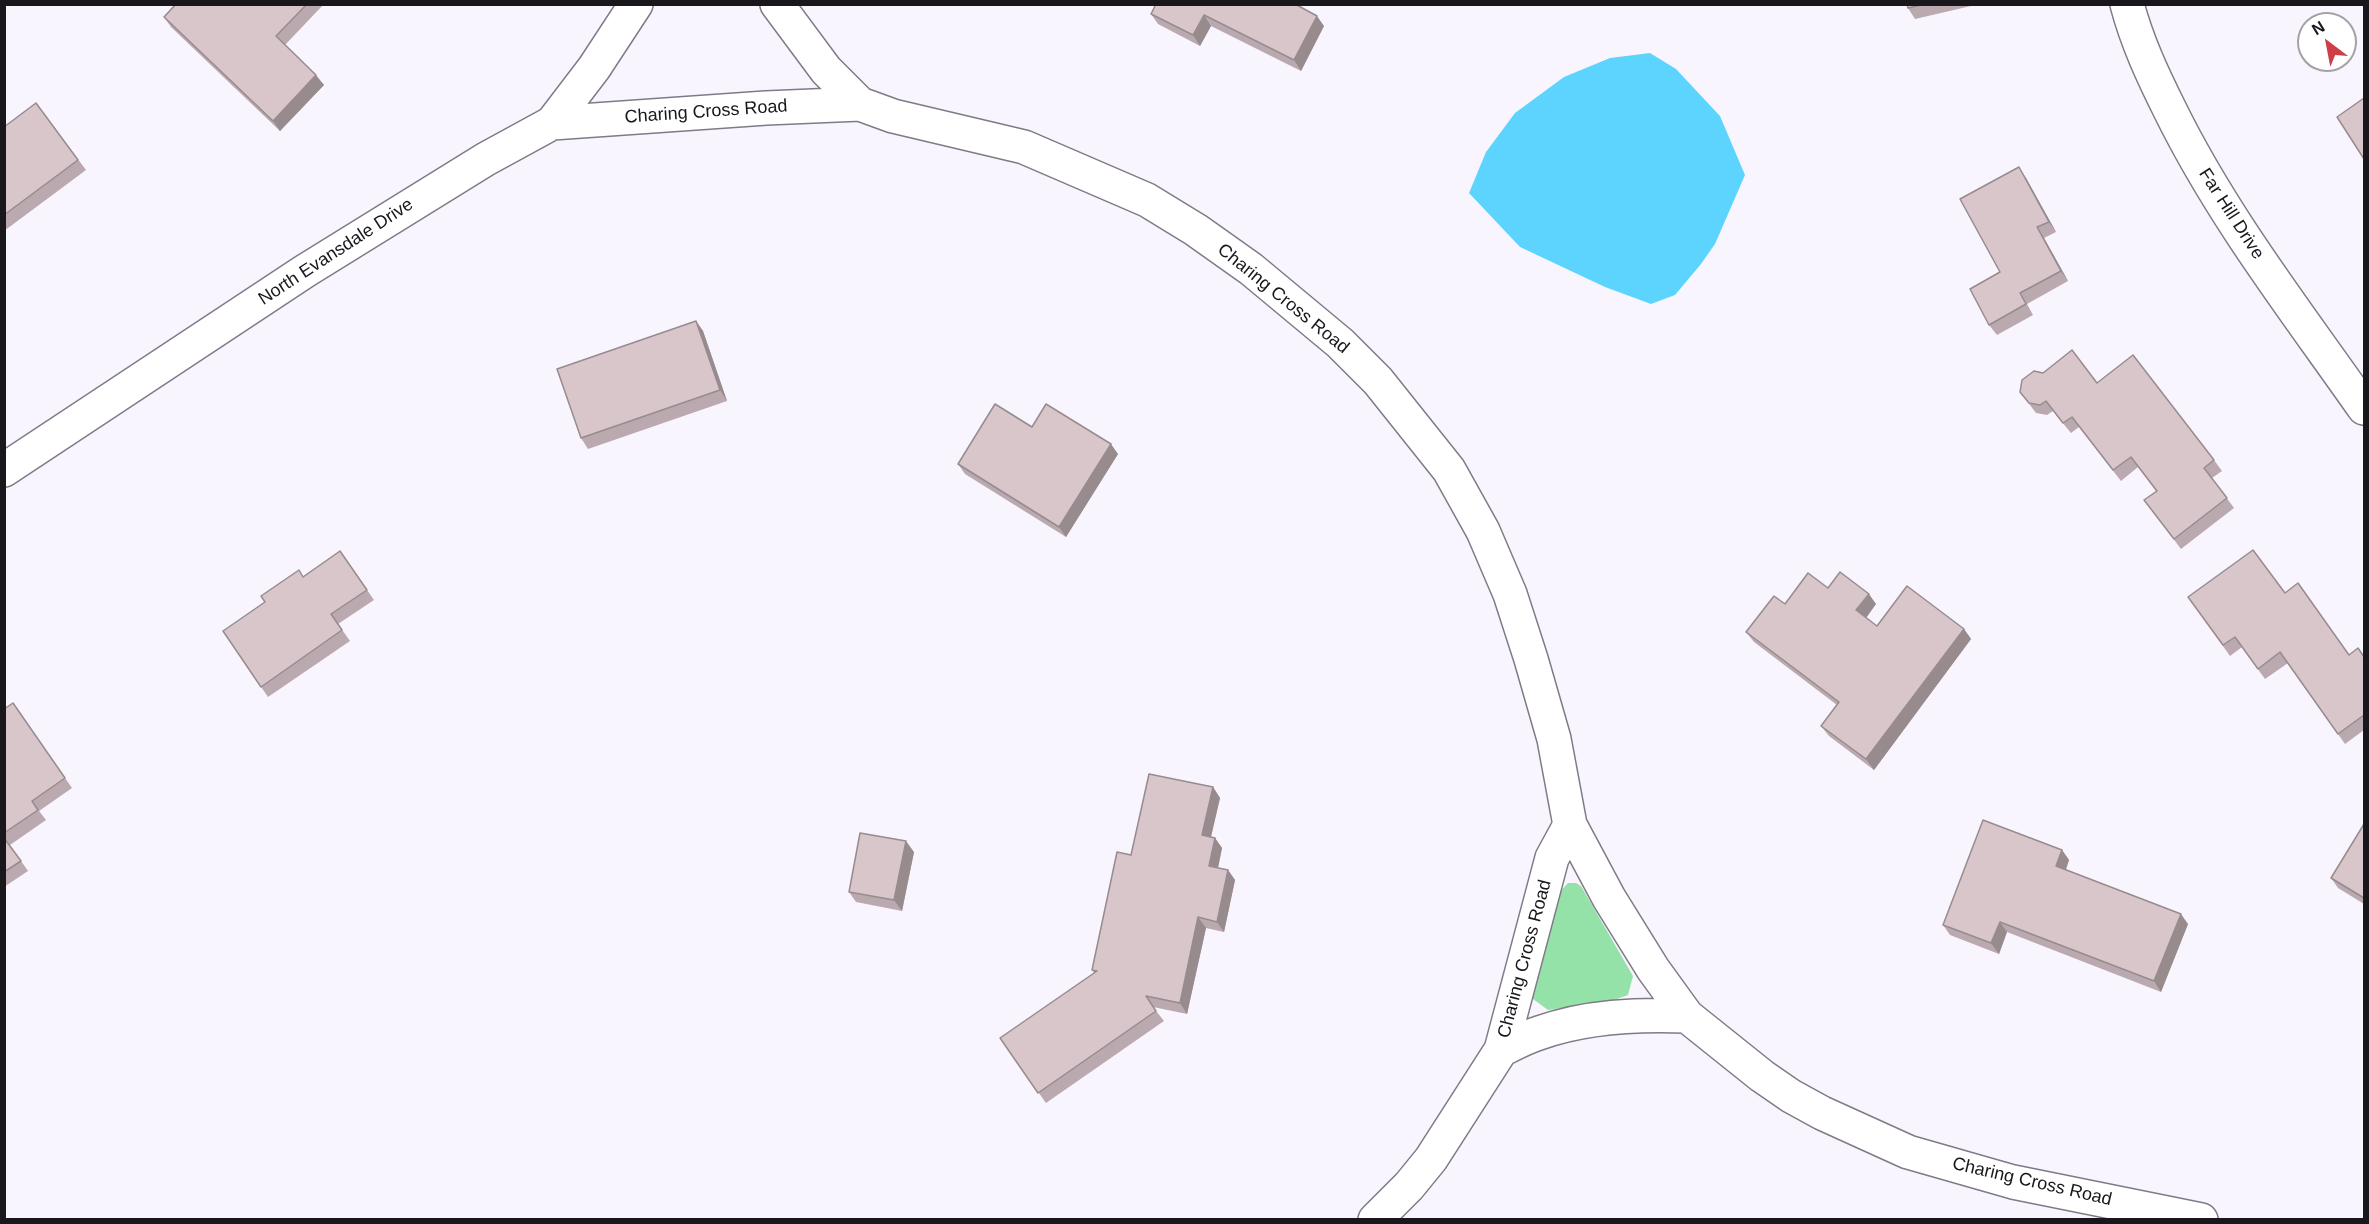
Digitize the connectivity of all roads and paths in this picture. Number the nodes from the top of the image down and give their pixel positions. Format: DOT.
graph roads {
  1 [pos="636,4"];
  2 [pos="777,4"];
  3 [pos="2127,4"];
  4 [pos="860,104"];
  5 [pos="552,123"];
  6 [pos="2364,408"];
  7 [pos="4,470"];
  8 [pos="1570,825"];
  9 [pos="1687,1016"];
  10 [pos="1500,1050"];
  11 [pos="1376,1220"];
  12 [pos="2201,1220"];
  1 -- 5 [label="street, North Evansdale Drive"];
  2 -- 4 [label="street, Charing Cross Road"];
  3 -- 6 [label="street, Far Hill Drive"];
  4 -- 5 [label="street, Charing Cross Road"];
  4 -- 8 [label="street, Charing Cross Road"];
  5 -- 7 [label="street, North Evansdale Drive"];
  8 -- 9 [label="street, Charing Cross Road"];
  8 -- 10 [label="street, Charing Cross Road"];
  9 -- 10 [label="street, Charing Cross Road"];
  9 -- 12 [label="street, Charing Cross Road"];
  10 -- 11 [label="street"];
}
